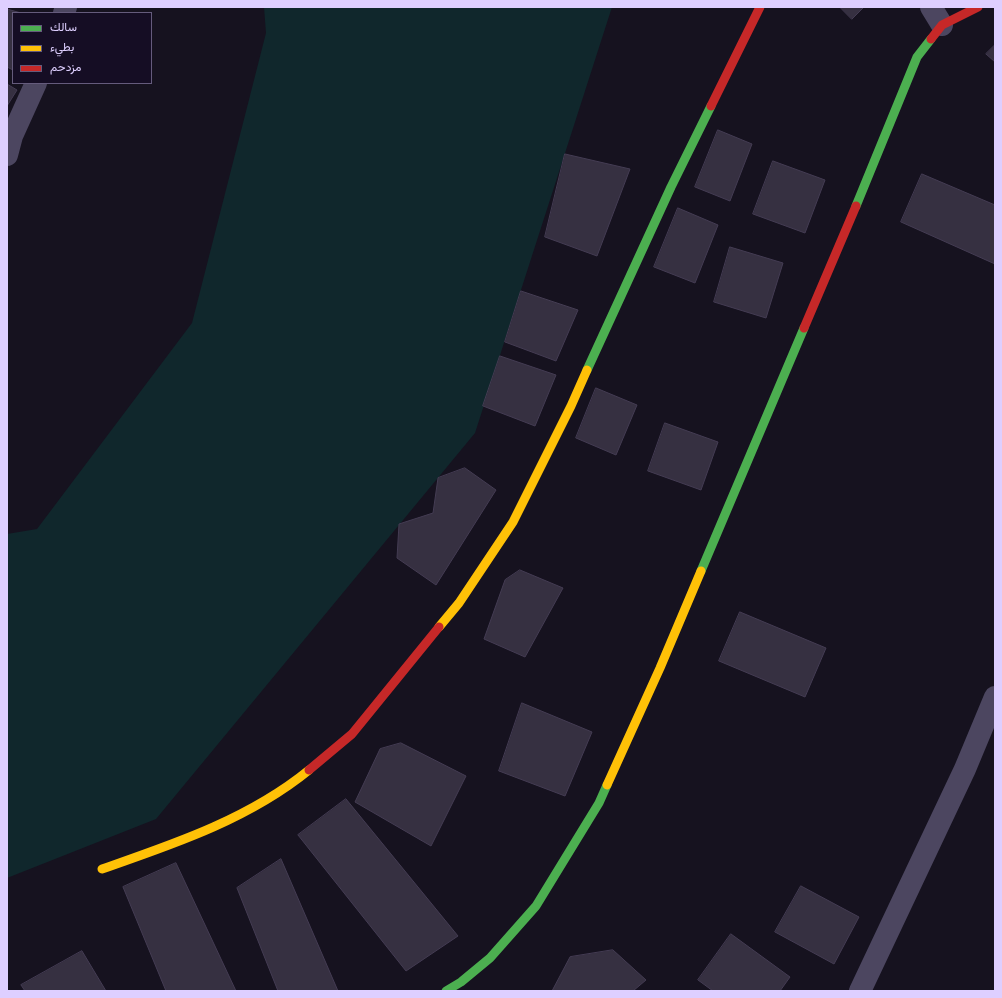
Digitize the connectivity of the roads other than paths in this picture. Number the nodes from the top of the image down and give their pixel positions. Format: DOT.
graph roads {
  1 [pos="760,7"];
  2 [pos="978,7"];
  3 [pos="937,16"];
  4 [pos="36,84"];
  5 [pos="7,154"];
  6 [pos="995,697"];
  7 [pos="102,869"];
  8 [pos="446,991"];
  9 [pos="860,991"];
  1 -- 7 [label="street"];
  2 -- 3 [label="street"];
  3 -- 8 [label="street"];
  4 -- 5 [label="street"];
  6 -- 9 [label="street"];
}
